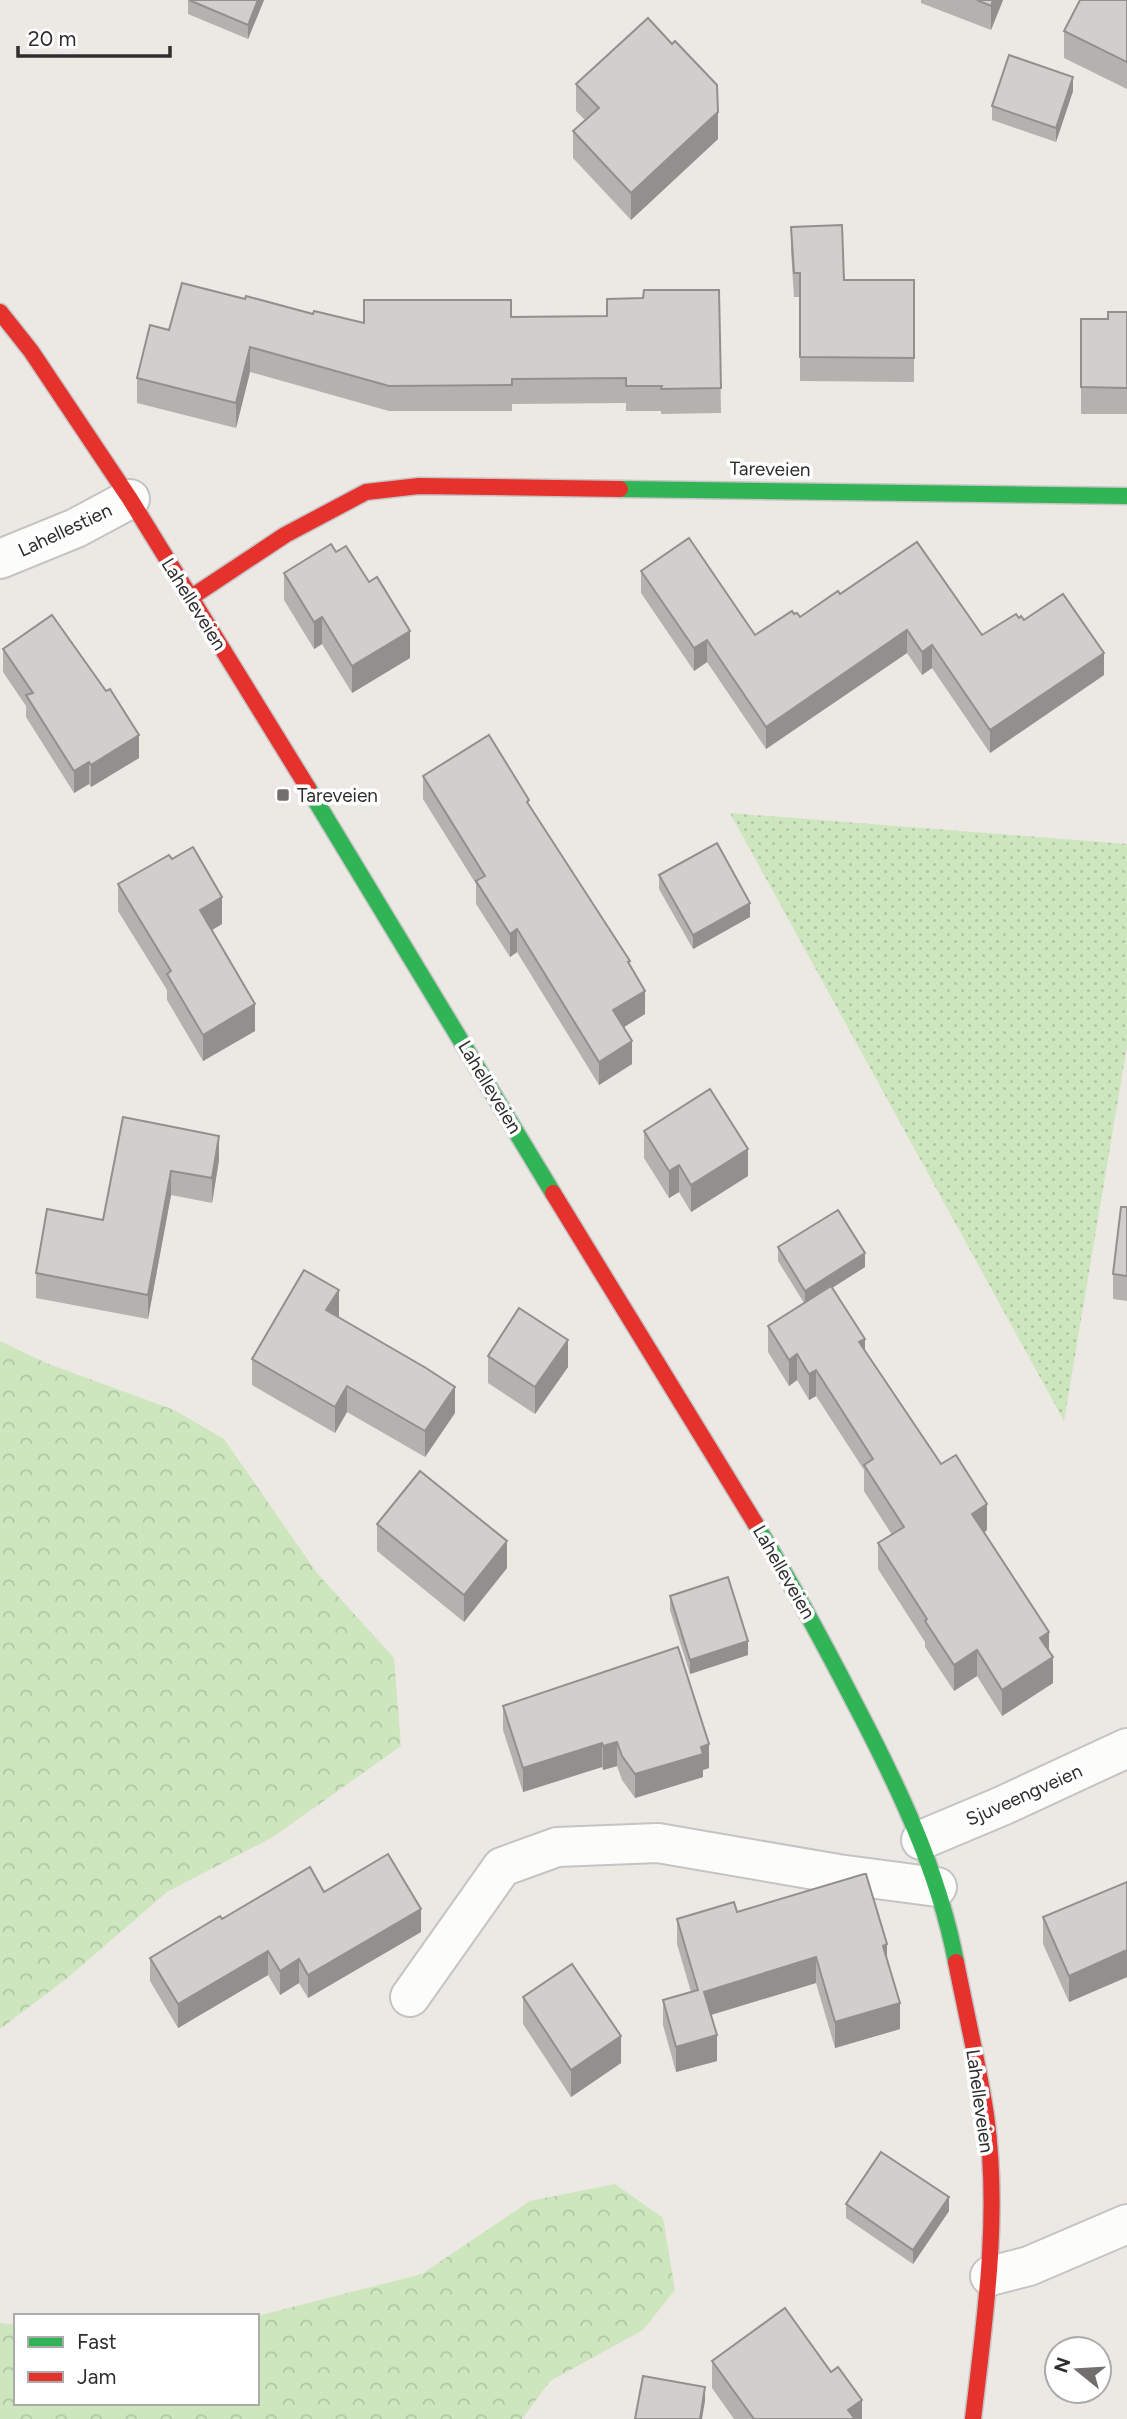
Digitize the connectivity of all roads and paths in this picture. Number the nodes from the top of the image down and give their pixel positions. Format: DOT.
graph roads {
  1 [pos="0,312"];
  2 [pos="1127,496"];
  3 [pos="130,499"];
  4 [pos="0,559"];
  5 [pos="190,598"];
  6 [pos="1127,1748"];
  7 [pos="921,1840"];
  8 [pos="937,1887"];
  9 [pos="410,1997"];
  10 [pos="1127,2224"];
  11 [pos="990,2276"];
  12 [pos="974,2419"];
  1 -- 3 [label="street, Lahelleveien"];
  2 -- 5 [label="street, Tareveien"];
  3 -- 4 [label="street, Lahellestien"];
  3 -- 5 [label="street, Lahelleveien"];
  5 -- 7 [label="street, Lahelleveien"];
  6 -- 7 [label="street, Sjuveengveien"];
  7 -- 8 [label="street, Lahelleveien"];
  8 -- 9 [label="street"];
  8 -- 11 [label="street, Lahelleveien"];
  10 -- 11 [label="street"];
  11 -- 12 [label="street, Lahelleveien"];
}
